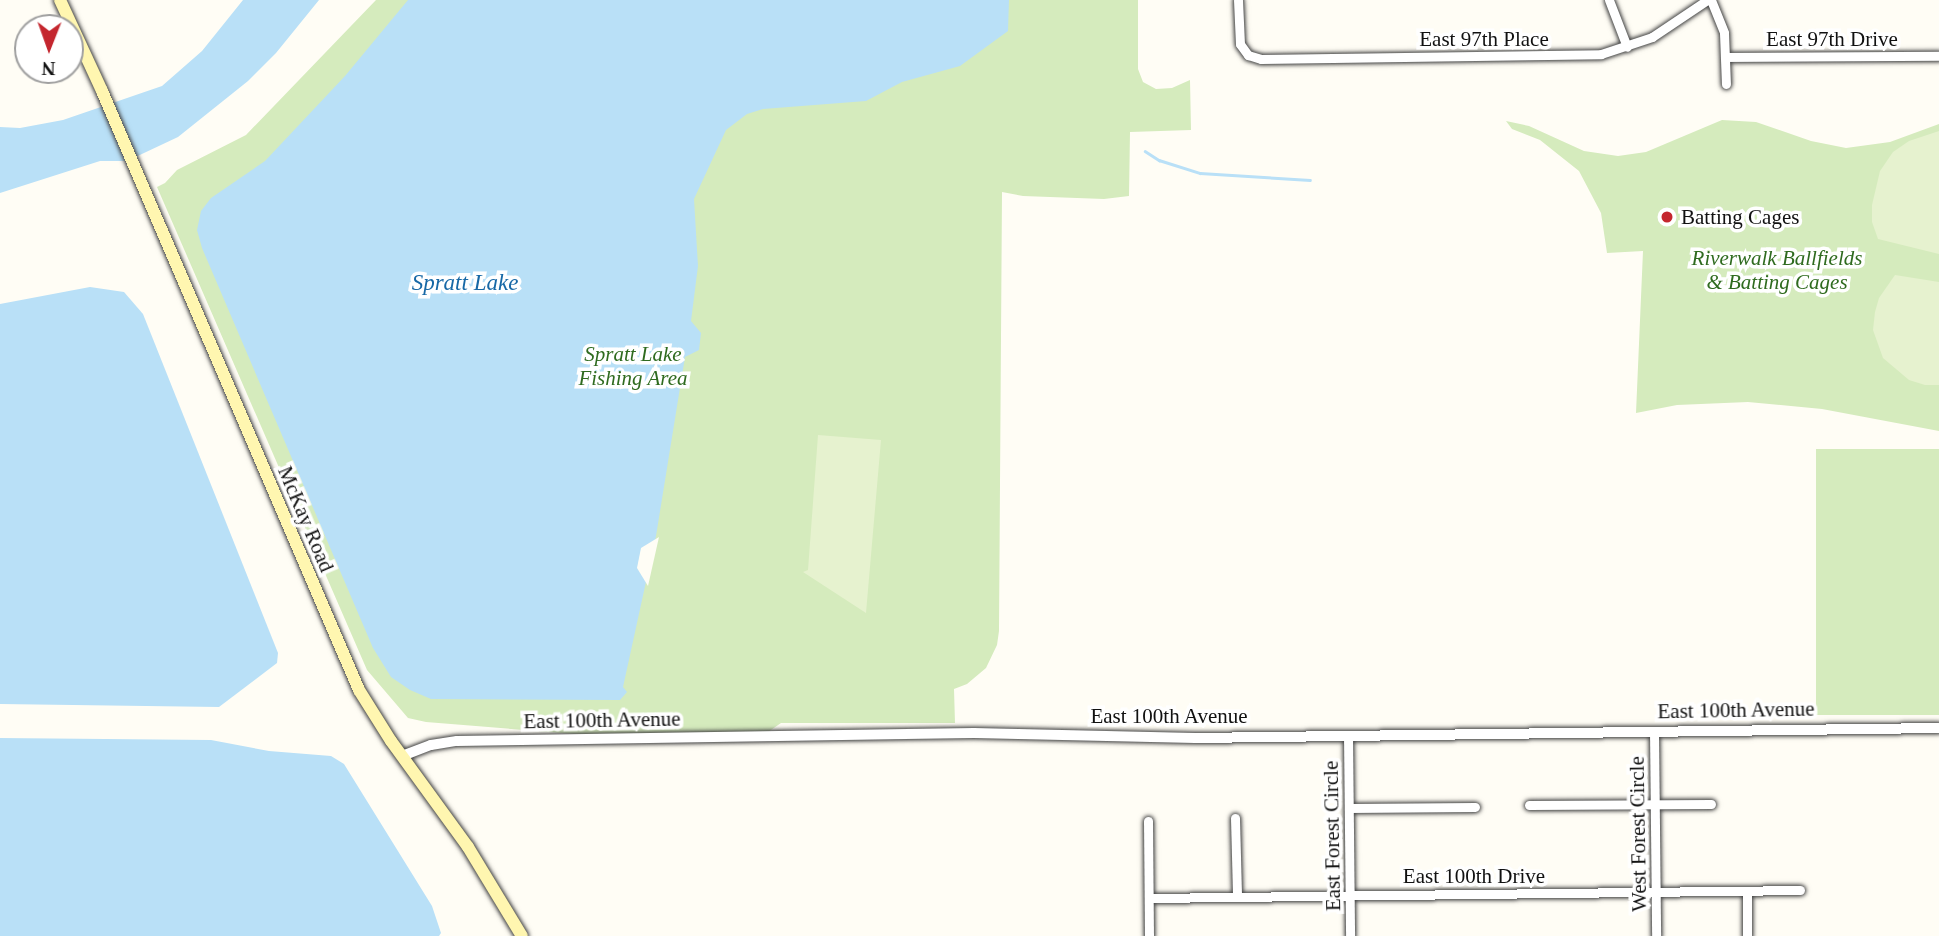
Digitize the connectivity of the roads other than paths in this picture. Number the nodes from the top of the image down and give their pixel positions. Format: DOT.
graph roads {
  1 [pos="60,0"];
  2 [pos="1238,0"];
  3 [pos="1609,0"];
  4 [pos="1709,0"];
  5 [pos="1627,47"];
  6 [pos="1939,56"];
  7 [pos="1726,57"];
  8 [pos="1726,84"];
  9 [pos="1939,728"];
  10 [pos="1654,731"];
  11 [pos="1348,735"];
  12 [pos="402,757"];
  13 [pos="1712,804"];
  14 [pos="1529,805"];
  15 [pos="1655,805"];
  16 [pos="1475,807"];
  17 [pos="1349,808"];
  18 [pos="1235,818"];
  19 [pos="1148,821"];
  20 [pos="1800,890"];
  21 [pos="1747,891"];
  22 [pos="1656,892"];
  23 [pos="1350,894"];
  24 [pos="1237,895"];
  25 [pos="1149,898"];
  26 [pos="522,936"];
  27 [pos="1149,936"];
  28 [pos="1350,936"];
  29 [pos="1656,936"];
  30 [pos="1747,936"];
  1 -- 12 [label="main road, McKay Road"];
  2 -- 5 [label="street, East 97th Place"];
  3 -- 5 [label="street"];
  4 -- 5 [label="street, East 97th Place"];
  4 -- 7 [label="street"];
  6 -- 7 [label="street, East 97th Drive"];
  7 -- 8 [label="street"];
  9 -- 10 [label="street, East 100th Avenue"];
  10 -- 11 [label="street, East 100th Avenue"];
  10 -- 15 [label="street, West Forest Circle"];
  11 -- 12 [label="street, East 100th Avenue"];
  11 -- 17 [label="street, East Forest Circle"];
  12 -- 26 [label="main road, McKay Road"];
  13 -- 15 [label="street"];
  14 -- 15 [label="street"];
  15 -- 22 [label="street, West Forest Circle"];
  16 -- 17 [label="street"];
  17 -- 23 [label="street, East Forest Circle"];
  18 -- 24 [label="street"];
  19 -- 25 [label="street"];
  20 -- 21 [label="street, East 100th Drive"];
  21 -- 22 [label="street, East 100th Drive"];
  21 -- 30 [label="street"];
  22 -- 23 [label="street, East 100th Drive"];
  22 -- 29 [label="street, West Forest Circle"];
  23 -- 24 [label="street, East 100th Drive"];
  23 -- 28 [label="street, East Forest Circle"];
  24 -- 25 [label="street, East 100th Drive"];
  25 -- 27 [label="street"];
}
